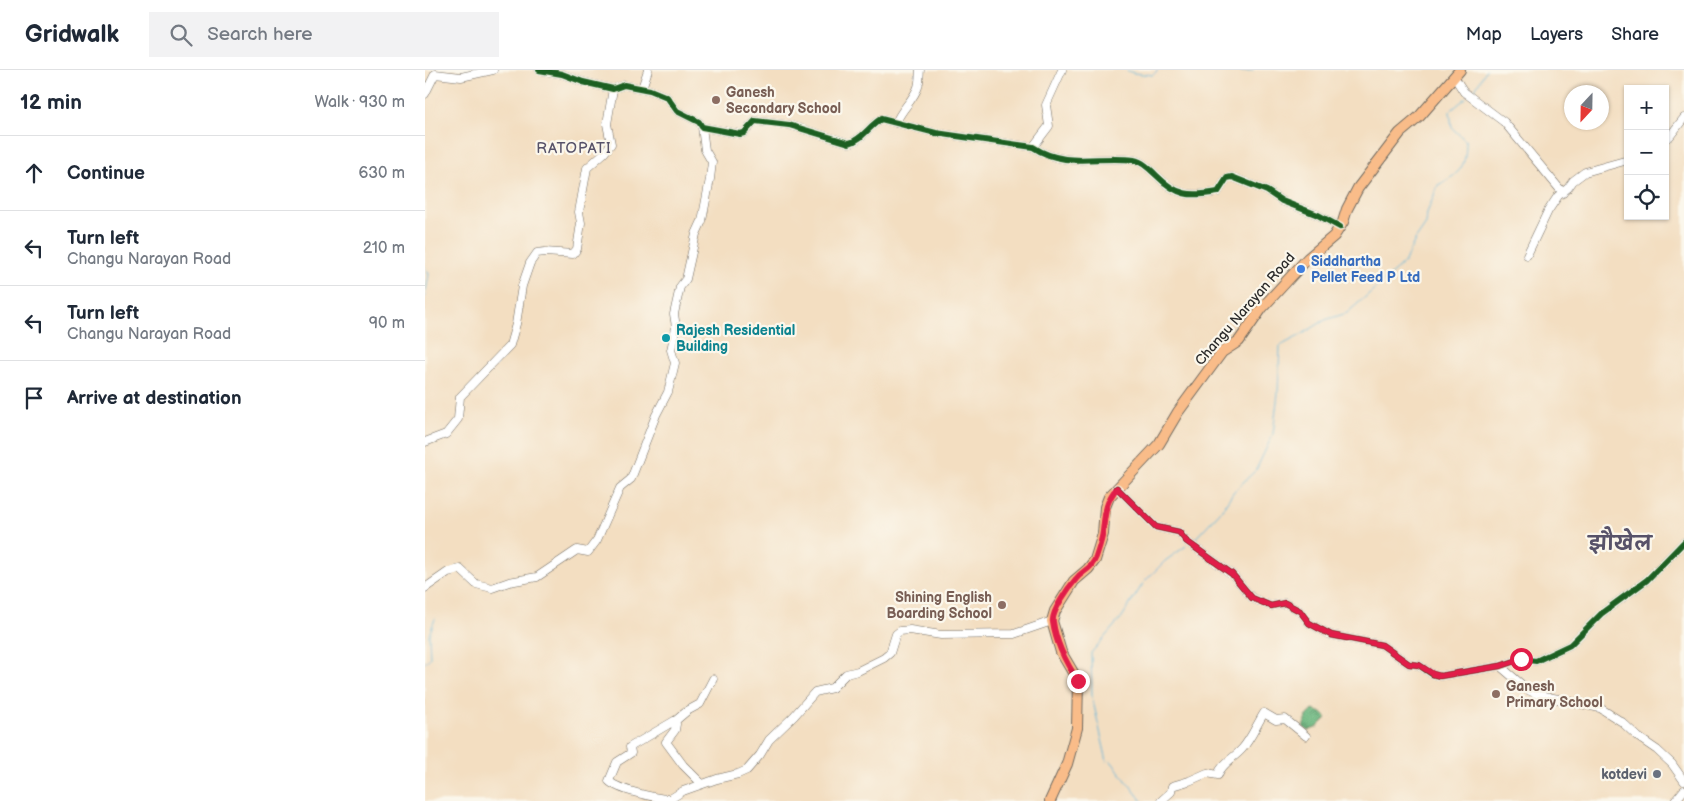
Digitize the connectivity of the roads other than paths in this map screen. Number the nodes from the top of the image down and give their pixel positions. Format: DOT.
graph roads {
  1 [pos="493,70"];
  2 [pos="539,70"];
  3 [pos="648,70"];
  4 [pos="920,70"];
  5 [pos="1062,70"];
  6 [pos="1458,74"];
  7 [pos="642,88"];
  8 [pos="613,89"];
  9 [pos="425,94"];
  10 [pos="1684,118"];
  11 [pos="896,123"];
  12 [pos="702,128"];
  13 [pos="1669,137"];
  14 [pos="1033,147"];
  15 [pos="1624,161"];
  16 [pos="1563,193"];
  17 [pos="1340,228"];
  18 [pos="1527,255"];
  19 [pos="425,442"];
  20 [pos="1117,488"];
  21 [pos="1684,542"];
  22 [pos="425,588"];
  23 [pos="1053,621"];
  24 [pos="1500,666"];
  25 [pos="713,678"];
  26 [pos="674,722"];
  27 [pos="1306,736"];
  28 [pos="1684,781"];
  29 [pos="702,784"];
  30 [pos="1684,790"];
  31 [pos="668,800"];
  32 [pos="1050,801"];
  33 [pos="1161,801"];
  34 [pos="1675,801"];
  1 -- 9 [label="street"];
  2 -- 8 [label="street"];
  3 -- 7 [label="street"];
  4 -- 11 [label="street"];
  5 -- 14 [label="street"];
  6 -- 16 [label="street"];
  6 -- 17 [label="main road, Changu Narayan Road"];
  7 -- 8 [label="street"];
  7 -- 12 [label="street"];
  8 -- 19 [label="street"];
  10 -- 13 [label="street"];
  11 -- 12 [label="street"];
  11 -- 14 [label="street"];
  12 -- 22 [label="street"];
  14 -- 17 [label="street"];
  15 -- 16 [label="street"];
  16 -- 18 [label="street"];
  17 -- 20 [label="main road, Changu Narayan Road"];
  20 -- 23 [label="main road, Changu Narayan Road"];
  20 -- 24 [label="street"];
  21 -- 24 [label="street"];
  23 -- 29 [label="street"];
  23 -- 32 [label="main road"];
  24 -- 28 [label="street"];
  25 -- 26 [label="street"];
  26 -- 29 [label="street"];
  26 -- 31 [label="street"];
  27 -- 33 [label="street"];
  29 -- 31 [label="street"];
  30 -- 34 [label="street"];
}
